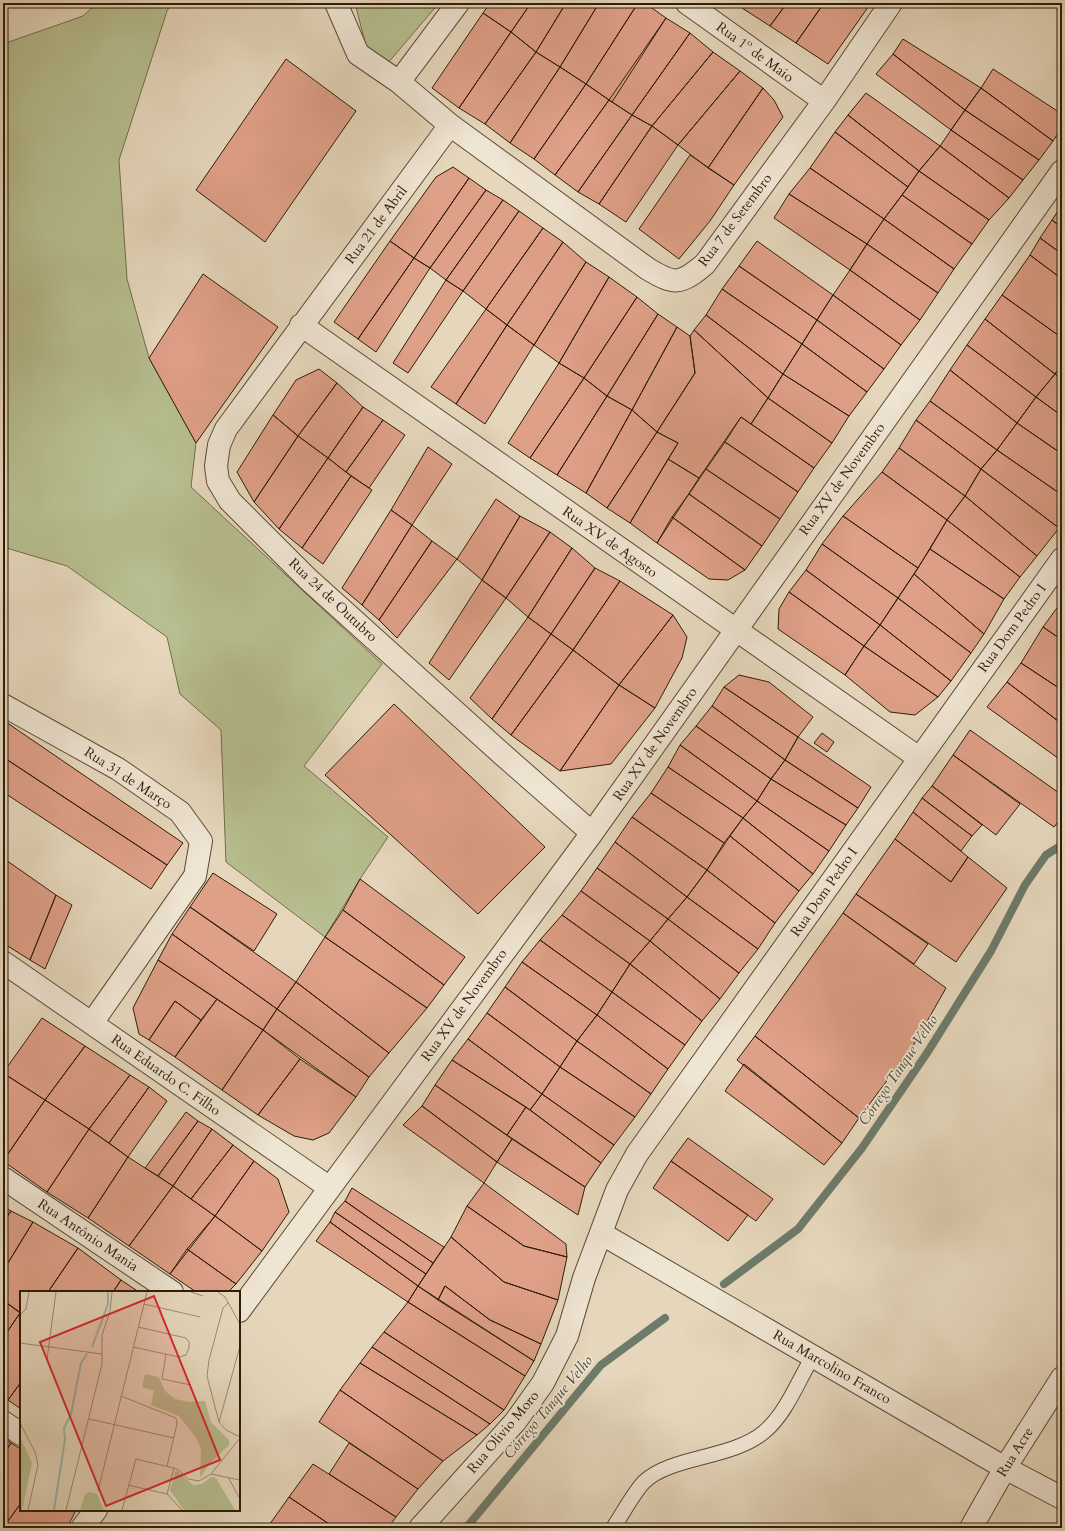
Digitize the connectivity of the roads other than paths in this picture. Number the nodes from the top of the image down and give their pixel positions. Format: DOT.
graph roads {
  1 [pos="336,3"];
  2 [pos="458,3"];
  3 [pos="687,3"];
  4 [pos="890,3"];
  5 [pos="399,82"];
  6 [pos="824,100"];
  7 [pos="450,125"];
  8 [pos="1062,171"];
  9 [pos="301,325"];
  10 [pos="1062,559"];
  11 [pos="735,630"];
  12 [pos="3,705"];
  13 [pos="919,758"];
  14 [pos="592,833"];
  15 [pos="3,962"];
  16 [pos="92,1023"];
  17 [pos="3,1178"];
  18 [pos="330,1188"];
  19 [pos="602,1234"];
  20 [pos="171,1291"];
  21 [pos="240,1310"];
  22 [pos="813,1356"];
  23 [pos="1062,1378"];
  24 [pos="3,1422"];
  25 [pos="20,1433"];
  26 [pos="1005,1468"];
  27 [pos="1062,1498"];
  28 [pos="95,1511"];
  29 [pos="82,1528"];
  30 [pos="420,1528"];
  31 [pos="613,1528"];
  32 [pos="971,1528"];
  1 -- 5 [label="street, Rua 7 de Setembro"];
  2 -- 5 [label="street"];
  3 -- 6 [label="street, Rua 1º de Maio"];
  4 -- 6 [label="street, Rua 7 de Setembro"];
  5 -- 7 [label="street, Rua 7 de Setembro"];
  6 -- 7 [label="street, Rua 7 de Setembro"];
  7 -- 9 [label="street, Rua 21 de Abril"];
  8 -- 11 [label="street, Rua XV de Novembro"];
  9 -- 11 [label="street, Rua XV de Agosto"];
  9 -- 14 [label="street, Rua 24 de Outubro"];
  10 -- 13 [label="street, Rua Dom Pedro I"];
  11 -- 13 [label="street, Rua XV de Agosto"];
  11 -- 14 [label="street, Rua XV de Novembro"];
  12 -- 16 [label="street, Rua 31 de Março"];
  13 -- 19 [label="street, Rua Dom Pedro I"];
  14 -- 18 [label="street, Rua XV de Novembro"];
  15 -- 16 [label="street, Rua Eduardo C. Filho"];
  16 -- 18 [label="street, Rua Eduardo C. Filho"];
  17 -- 20 [label="street, Rua Antônio Mania"];
  18 -- 21 [label="street, Rua XV de Novembro"];
  19 -- 22 [label="street, Rua Marcolino Franco"];
  19 -- 30 [label="street, Rua Olivio Moro"];
  22 -- 26 [label="street, Rua Marcolino Franco"];
  22 -- 31 [label="lane"];
  23 -- 26 [label="street, Rua Acre"];
  24 -- 25 [label="street"];
  26 -- 27 [label="street, Rua Marcolino Franco"];
  26 -- 32 [label="street, Rua Acre"];
  28 -- 29 [label="street"];
}
